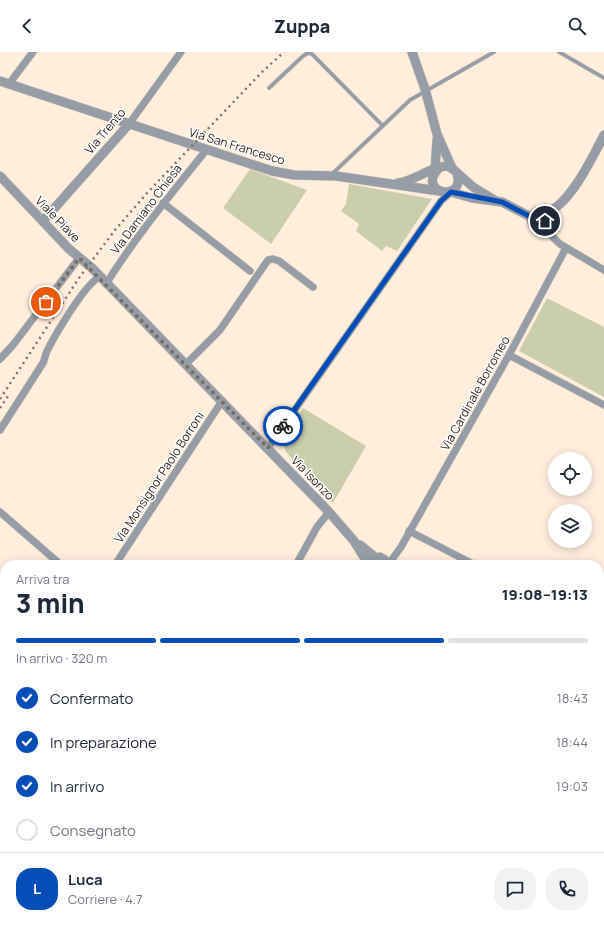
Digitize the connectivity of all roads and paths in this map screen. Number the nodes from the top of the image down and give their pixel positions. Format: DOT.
graph roads {
  1 [pos="33,52"];
  2 [pos="181,52"];
  3 [pos="412,52"];
  4 [pos="494,52"];
  5 [pos="559,52"];
  6 [pos="604,78"];
  7 [pos="0,81"];
  8 [pos="9,84"];
  9 [pos="269,88"];
  10 [pos="425,90"];
  11 [pos="129,124"];
  12 [pos="382,125"];
  13 [pos="437,134"];
  14 [pos="604,135"];
  15 [pos="206,149"];
  16 [pos="436,170"];
  17 [pos="455,171"];
  18 [pos="330,175"];
  19 [pos="0,176"];
  20 [pos="388,185"];
  21 [pos="439,191"];
  22 [pos="451,192"];
  23 [pos="496,201"];
  24 [pos="163,203"];
  25 [pos="542,212"];
  26 [pos="531,217"];
  27 [pos="43,221"];
  28 [pos="540,225"];
  29 [pos="566,248"];
  30 [pos="79,258"];
  31 [pos="604,270"];
  32 [pos="250,271"];
  33 [pos="103,280"];
  34 [pos="313,287"];
  35 [pos="509,354"];
  36 [pos="0,359"];
  37 [pos="186,364"];
  38 [pos="222,401"];
  39 [pos="604,405"];
  40 [pos="0,430"];
  41 [pos="268,448"];
  42 [pos="0,512"];
  43 [pos="329,512"];
  44 [pos="409,531"];
  45 [pos="401,547"];
  46 [pos="55,560"];
  47 [pos="118,560"];
  48 [pos="299,560"];
  49 [pos="373,560"];
  50 [pos="376,560"];
  51 [pos="392,560"];
  52 [pos="465,560"];
  1 -- 8 [label="street"];
  2 -- 11 [label="street, Via Trento"];
  3 -- 10 [label="street"];
  4 -- 10 [label="lane"];
  5 -- 6 [label="lane"];
  7 -- 8 [label="street, Via San Francesco"];
  8 -- 11 [label="street, Via San Francesco"];
  9 -- 12 [label="lane"];
  10 -- 12 [label="lane"];
  10 -- 13 [label="street"];
  11 -- 15 [label="street, Via San Francesco"];
  11 -- 27 [label="street, Via Trento"];
  12 -- 18 [label="lane"];
  13 -- 16 [label="street"];
  13 -- 17 [label="street"];
  14 -- 25 [label="street"];
  15 -- 18 [label="street, Via San Francesco"];
  15 -- 24 [label="street, Via Damiano Chiesa"];
  16 -- 17 [label="street"];
  16 -- 20 [label="street, Via San Francesco"];
  16 -- 21 [label="street"];
  17 -- 22 [label="street"];
  17 -- 23 [label="street"];
  18 -- 20 [label="street, Via San Francesco"];
  19 -- 27 [label="street, Viale Piave"];
  20 -- 21 [label="street, Via San Francesco"];
  21 -- 22 [label="street"];
  22 -- 23 [label="street"];
  22 -- 41 [label="street"];
  23 -- 26 [label="street"];
  24 -- 32 [label="street"];
  24 -- 33 [label="street, Via Damiano Chiesa"];
  25 -- 26 [label="street"];
  25 -- 28 [label="street"];
  26 -- 28 [label="street"];
  27 -- 30 [label="street, Viale Piave"];
  28 -- 29 [label="street"];
  29 -- 31 [label="street"];
  29 -- 35 [label="street, Via Cardinale Borromeo"];
  30 -- 33 [label="street, Viale Piave"];
  30 -- 36 [label="street"];
  33 -- 37 [label="street, Via Isonzo"];
  33 -- 40 [label="street, Via Damiano Chiesa"];
  34 -- 37 [label="street"];
  35 -- 39 [label="street"];
  35 -- 44 [label="street, Via Cardinale Borromeo"];
  37 -- 38 [label="street, Via Isonzo"];
  38 -- 41 [label="street, Via Isonzo"];
  38 -- 47 [label="street, Via Monsignor Paolo Borroni"];
  41 -- 43 [label="street, Via Isonzo"];
  42 -- 46 [label="street"];
  43 -- 48 [label="street"];
  43 -- 49 [label="street, Via Isonzo"];
  44 -- 45 [label="street, Via Cardinale Borromeo"];
  44 -- 52 [label="street"];
  45 -- 50 [label="street"];
  45 -- 51 [label="street, Via Cardinale Borromeo"];
}
